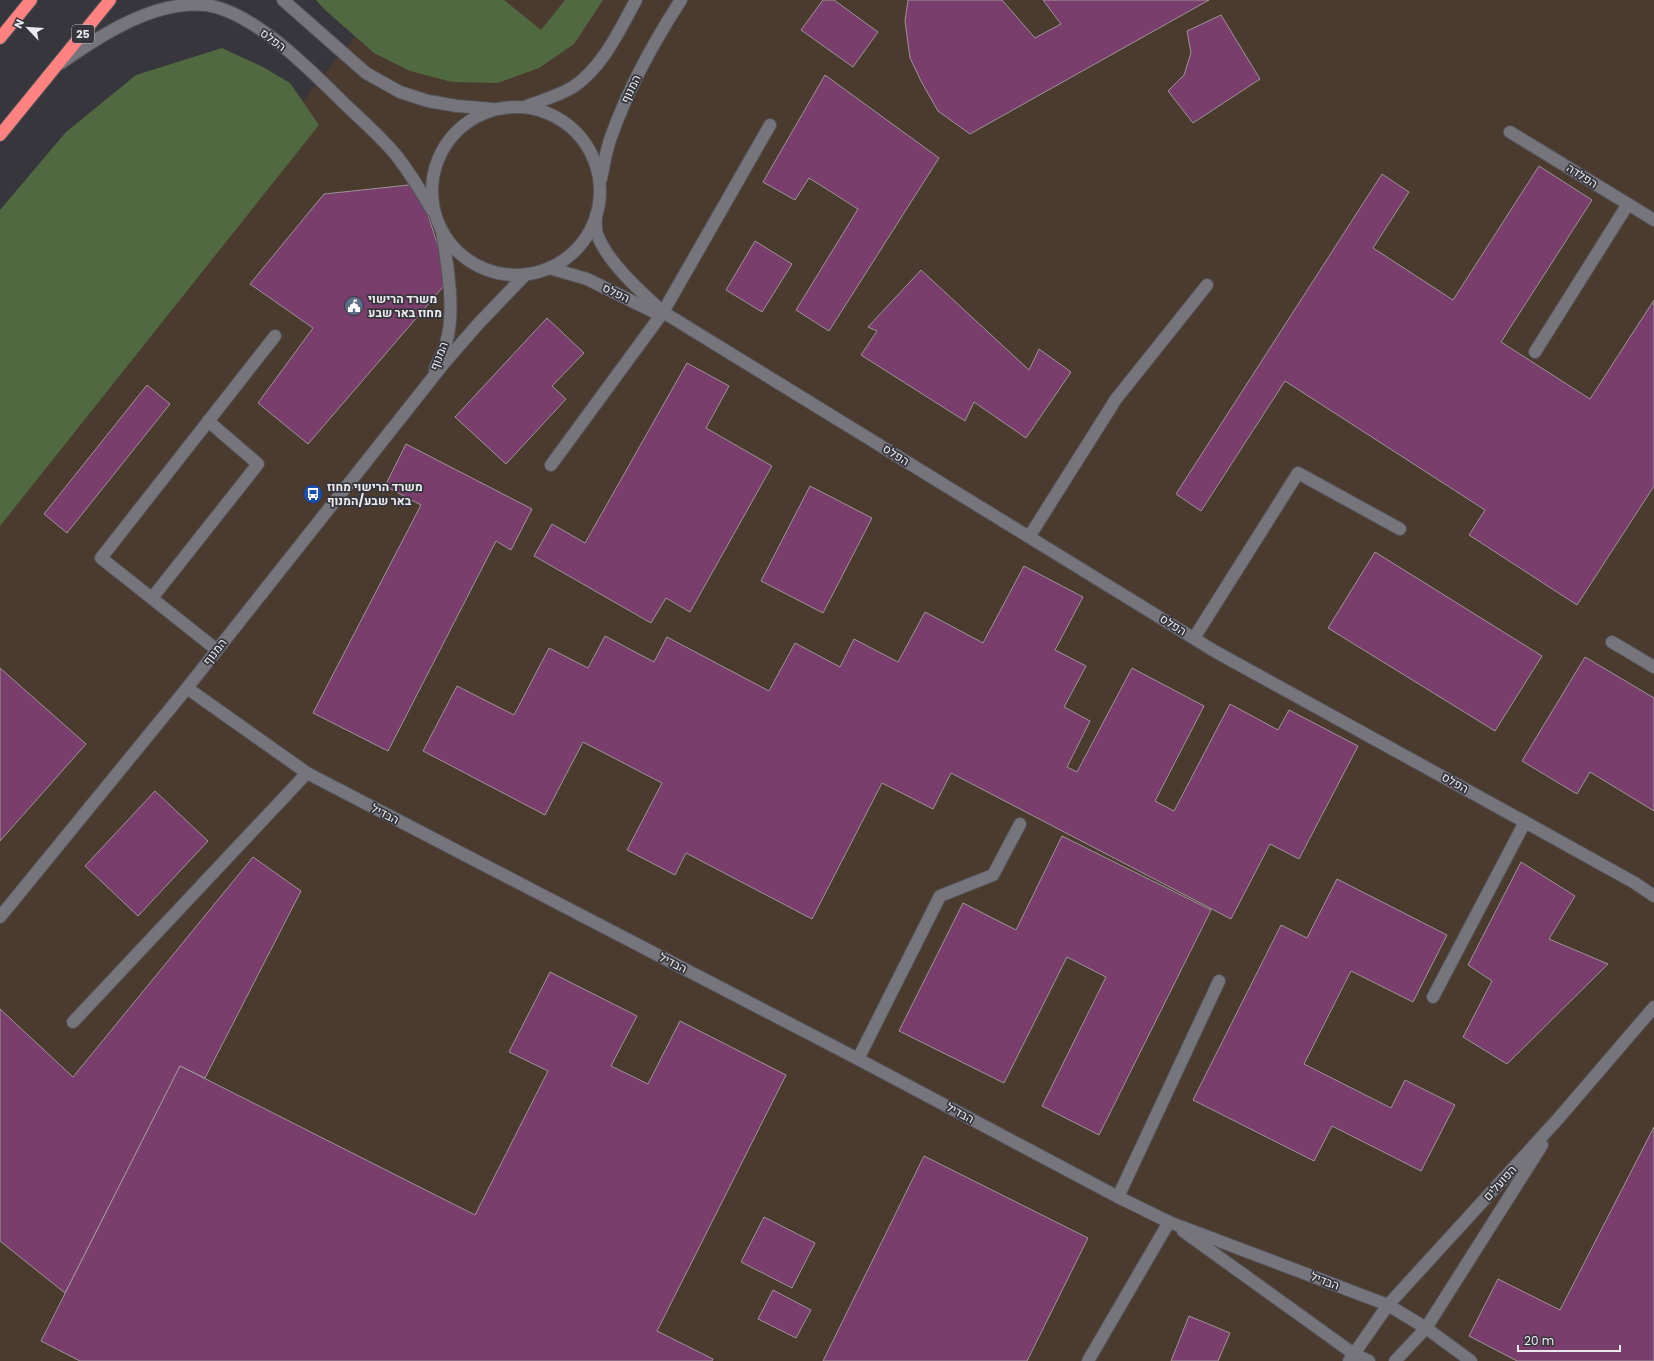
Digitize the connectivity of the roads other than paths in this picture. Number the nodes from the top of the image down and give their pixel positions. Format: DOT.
graph roads {
  1 [pos="31,0"];
  2 [pos="110,0"];
  3 [pos="283,0"];
  4 [pos="636,0"];
  5 [pos="681,0"];
  6 [pos="0,38"];
  7 [pos="55,67"];
  8 [pos="524,107"];
  9 [pos="494,109"];
  10 [pos="770,125"];
  11 [pos="1510,132"];
  12 [pos="0,135"];
  13 [pos="600,186"];
  14 [pos="1628,204"];
  15 [pos="596,215"];
  16 [pos="436,218"];
  17 [pos="1654,220"];
  18 [pos="442,231"];
  19 [pos="549,268"];
  20 [pos="526,274"];
  21 [pos="1207,285"];
  22 [pos="662,314"];
  23 [pos="275,336"];
  24 [pos="1535,352"];
  25 [pos="428,384"];
  26 [pos="208,421"];
  27 [pos="551,465"];
  28 [pos="1400,529"];
  29 [pos="1029,537"];
  30 [pos="152,598"];
  31 [pos="1194,638"];
  32 [pos="1612,642"];
  33 [pos="217,650"];
  34 [pos="1654,667"];
  35 [pos="187,688"];
  36 [pos="307,773"];
  37 [pos="1525,822"];
  38 [pos="1020,824"];
  39 [pos="1654,896"];
  40 [pos="0,917"];
  41 [pos="1219,981"];
  42 [pos="1433,997"];
  43 [pos="1654,1007"];
  44 [pos="73,1022"];
  45 [pos="858,1059"];
  46 [pos="1558,1119"];
  47 [pos="1118,1197"];
  48 [pos="1169,1222"];
  49 [pos="1388,1305"];
  50 [pos="1426,1328"];
  51 [pos="1352,1357"];
  52 [pos="1088,1361"];
  53 [pos="1369,1361"];
  54 [pos="1395,1361"];
  55 [pos="1471,1361"];
  1 -- 6 [label="highway"];
  2 -- 7 [label="highway, 25"];
  3 -- 9 [label="street"];
  4 -- 8 [label="street"];
  5 -- 13 [label="street, המנוף"];
  7 -- 12 [label="highway, 25"];
  7 -- 16 [label="street, הפלס"];
  8 -- 9 [label="street"];
  8 -- 13 [label="street"];
  9 -- 16 [label="street"];
  10 -- 22 [label="street"];
  11 -- 14 [label="street, הפלדה"];
  13 -- 15 [label="street"];
  14 -- 17 [label="street, הפלדה"];
  14 -- 24 [label="street"];
  15 -- 19 [label="street"];
  15 -- 22 [label="street, הפלס"];
  16 -- 18 [label="street"];
  18 -- 20 [label="street"];
  18 -- 25 [label="street, המנוף"];
  19 -- 20 [label="street"];
  19 -- 22 [label="street, הפלס"];
  20 -- 25 [label="street, המנוף"];
  21 -- 29 [label="street"];
  22 -- 27 [label="street"];
  22 -- 29 [label="street, הפלס"];
  23 -- 26 [label="street"];
  25 -- 33 [label="street, המנוף"];
  26 -- 30 [label="street"];
  26 -- 30 [label="street"];
  28 -- 31 [label="street"];
  29 -- 31 [label="street, הפלס"];
  30 -- 33 [label="street"];
  31 -- 37 [label="street, הפלס"];
  32 -- 34 [label="street"];
  33 -- 35 [label="street, המנוף"];
  35 -- 36 [label="street, הבדיל"];
  35 -- 40 [label="street, המנוף"];
  36 -- 44 [label="street"];
  36 -- 45 [label="street, הבדיל"];
  37 -- 39 [label="street, הפלס"];
  37 -- 42 [label="street"];
  38 -- 45 [label="street"];
  41 -- 47 [label="street"];
  43 -- 46 [label="street, הפועלים"];
  45 -- 47 [label="street, הבדיל"];
  46 -- 49 [label="street, הפועלים"];
  46 -- 50 [label="street"];
  47 -- 48 [label="street, הבדיל"];
  48 -- 49 [label="street, הבדיל"];
  48 -- 51 [label="street, הבדיל"];
  48 -- 52 [label="street"];
  49 -- 50 [label="street, הבדיל"];
  49 -- 51 [label="street, הפועלים"];
  50 -- 54 [label="street"];
  50 -- 55 [label="street, הבדיל"];
  51 -- 53 [label="street, הבדיל"];
}
